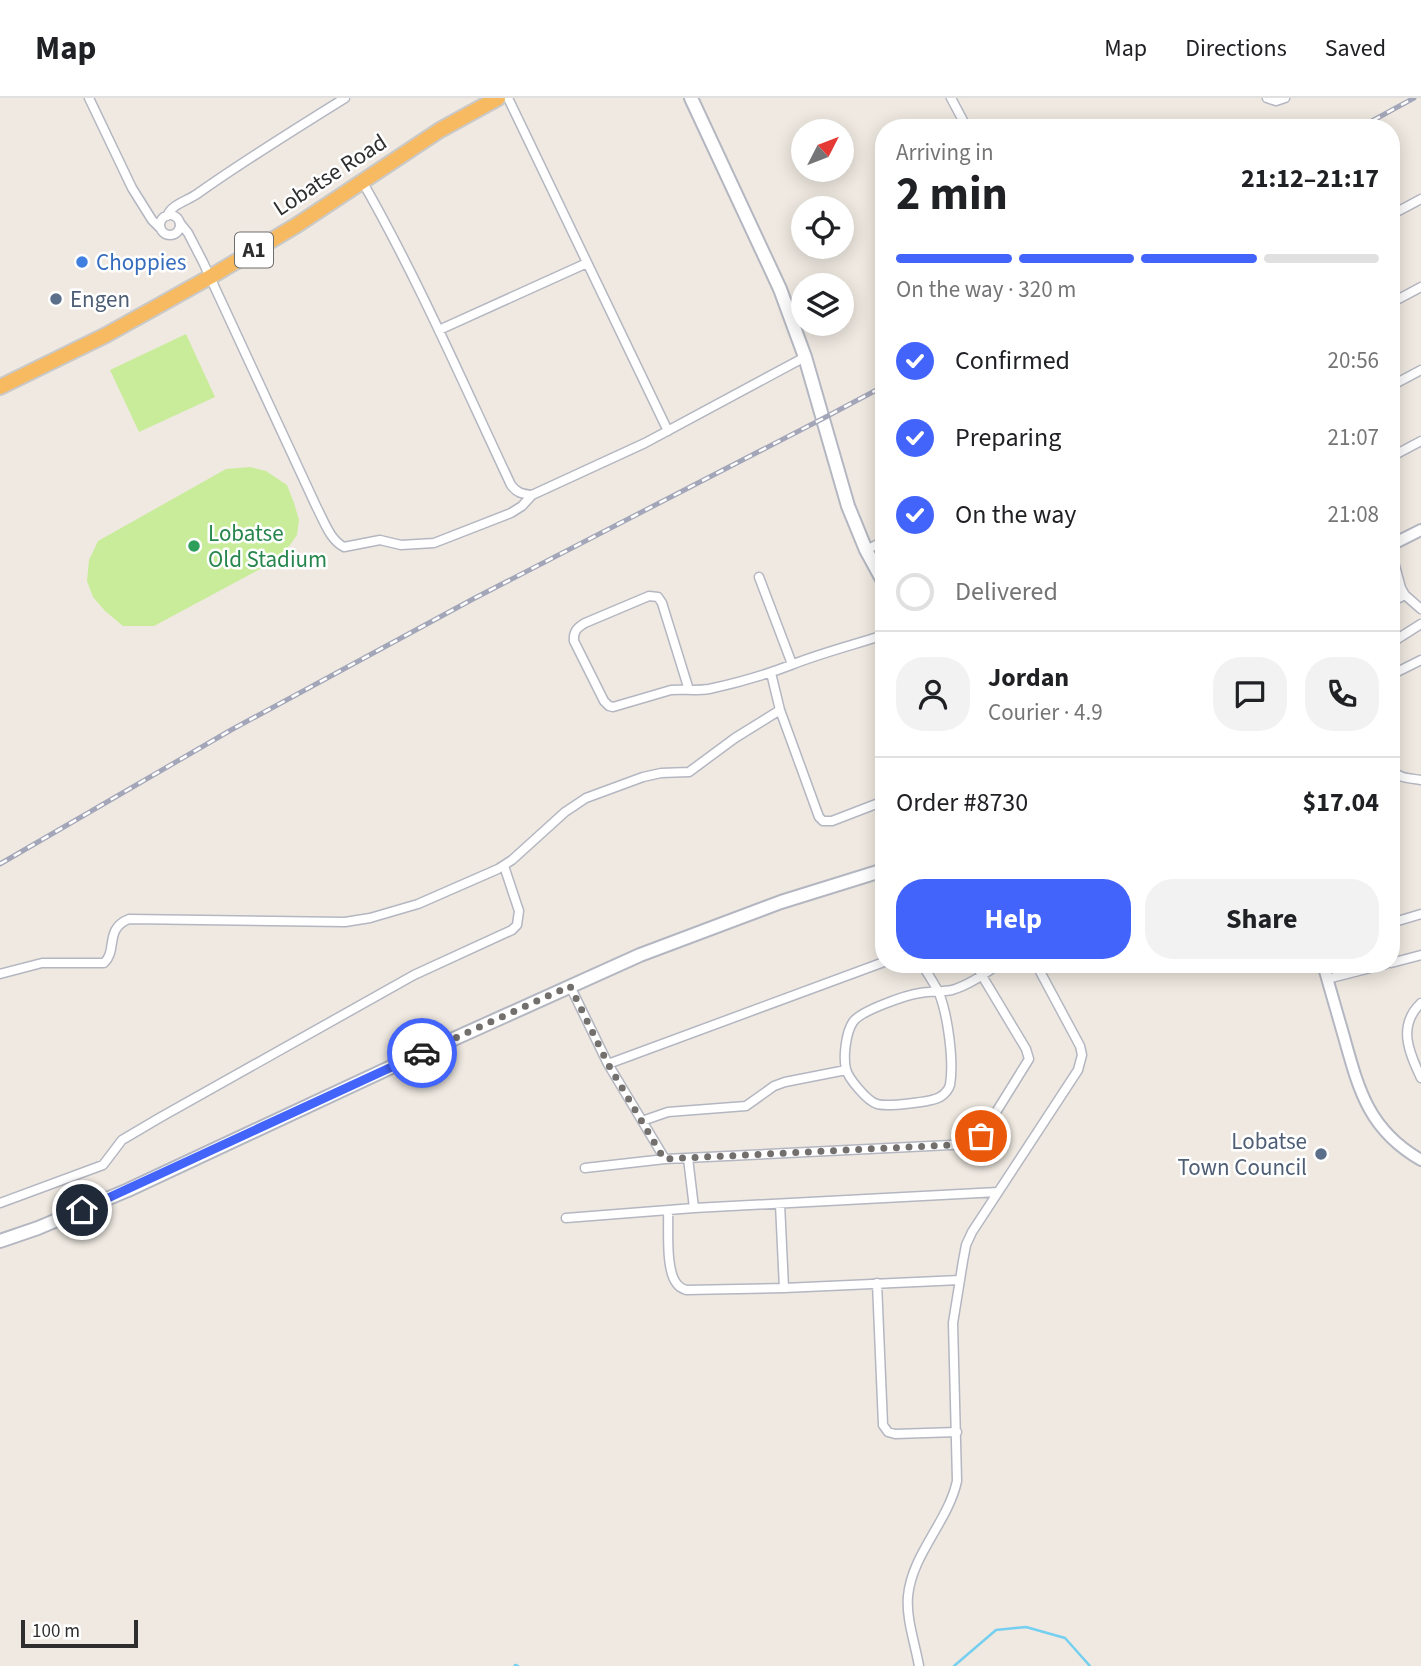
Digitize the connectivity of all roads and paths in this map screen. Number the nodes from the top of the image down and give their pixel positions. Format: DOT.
graph roads {
  1 [pos="89,98"];
  2 [pos="345,98"];
  3 [pos="498,98"];
  4 [pos="508,98"];
  5 [pos="691,98"];
  6 [pos="951,98"];
  7 [pos="1267,98"];
  8 [pos="1285,98"];
  9 [pos="962,119"];
  10 [pos="362,181"];
  11 [pos="192,197"];
  12 [pos="1421,200"];
  13 [pos="145,210"];
  14 [pos="1400,210"];
  15 [pos="166,216"];
  16 [pos="179,221"];
  17 [pos="161,229"];
  18 [pos="173,235"];
  19 [pos="192,242"];
  20 [pos="587,263"];
  21 [pos="210,277"];
  22 [pos="1421,287"];
  23 [pos="1400,298"];
  24 [pos="439,330"];
  25 [pos="805,356"];
  26 [pos="1421,370"];
  27 [pos="1400,381"];
  28 [pos="0,387"];
  29 [pos="668,431"];
  30 [pos="1421,441"];
  31 [pos="1400,452"];
  32 [pos="533,495"];
  33 [pos="1421,531"];
  34 [pos="1400,541"];
  35 [pos="875,546"];
  36 [pos="866,550"];
  37 [pos="875,566"];
  38 [pos="760,576"];
  39 [pos="1400,584"];
  40 [pos="1405,595"];
  41 [pos="1400,598"];
  42 [pos="1421,609"];
  43 [pos="1421,624"];
  44 [pos="1400,637"];
  45 [pos="875,638"];
  46 [pos="1421,660"];
  47 [pos="792,664"];
  48 [pos="1400,670"];
  49 [pos="771,673"];
  50 [pos="689,690"];
  51 [pos="780,710"];
  52 [pos="1400,776"];
  53 [pos="1421,780"];
  54 [pos="875,804"];
  55 [pos="504,866"];
  56 [pos="875,873"];
  57 [pos="1421,914"];
  58 [pos="1400,920"];
  59 [pos="1421,955"];
  60 [pos="1400,961"];
  61 [pos="875,965"];
  62 [pos="927,973"];
  63 [pos="985,973"];
  64 [pos="1041,973"];
  65 [pos="1325,973"];
  66 [pos="1352,973"];
  67 [pos="0,974"];
  68 [pos="982,975"];
  69 [pos="1327,979"];
  70 [pos="570,986"];
  71 [pos="938,992"];
  72 [pos="1421,1003"];
  73 [pos="608,1064"];
  74 [pos="846,1070"];
  75 [pos="1421,1078"];
  76 [pos="642,1121"];
  77 [pos="688,1158"];
  78 [pos="664,1159"];
  79 [pos="1421,1160"];
  80 [pos="585,1168"];
  81 [pos="998,1192"];
  82 [pos="0,1203"];
  83 [pos="780,1204"];
  84 [pos="694,1208"];
  85 [pos="668,1210"];
  86 [pos="566,1218"];
  87 [pos="0,1241"];
  88 [pos="960,1280"];
  89 [pos="877,1283"];
  90 [pos="784,1288"];
  91 [pos="957,1432"];
  92 [pos="919,1666"];
  1 -- 13 [label="street"];
  2 -- 11 [label="street"];
  3 -- 10 [label="highway, Lobatse Road / A1"];
  4 -- 20 [label="street"];
  5 -- 25 [label="main road"];
  6 -- 9 [label="street"];
  7 -- 8 [label="street"];
  10 -- 21 [label="highway, Lobatse Road / A1"];
  10 -- 24 [label="street"];
  11 -- 15 [label="street"];
  11 -- 16 [label="street"];
  12 -- 14 [label="street"];
  13 -- 15 [label="street"];
  13 -- 17 [label="street"];
  15 -- 16 [label="street"];
  15 -- 17 [label="street"];
  16 -- 18 [label="street"];
  16 -- 19 [label="street"];
  17 -- 18 [label="street"];
  18 -- 19 [label="street"];
  19 -- 21 [label="street"];
  20 -- 24 [label="street"];
  20 -- 29 [label="street"];
  21 -- 28 [label="highway, Lobatse Road / A1"];
  21 -- 32 [label="street"];
  22 -- 23 [label="street"];
  24 -- 32 [label="street"];
  25 -- 29 [label="street"];
  25 -- 36 [label="main road"];
  26 -- 27 [label="street"];
  29 -- 32 [label="street"];
  30 -- 31 [label="street"];
  33 -- 34 [label="street"];
  35 -- 36 [label="street"];
  36 -- 37 [label="main road"];
  38 -- 47 [label="street"];
  39 -- 40 [label="street"];
  40 -- 41 [label="street"];
  40 -- 42 [label="street"];
  43 -- 44 [label="street"];
  45 -- 47 [label="street"];
  46 -- 48 [label="street"];
  47 -- 49 [label="street"];
  49 -- 50 [label="street"];
  49 -- 51 [label="street"];
  50 -- 50 [label="street"];
  51 -- 54 [label="street"];
  51 -- 55 [label="street"];
  52 -- 53 [label="street"];
  55 -- 67 [label="street"];
  55 -- 82 [label="street"];
  56 -- 70 [label="main road"];
  57 -- 58 [label="street"];
  59 -- 60 [label="street"];
  61 -- 73 [label="street"];
  62 -- 71 [label="street"];
  63 -- 68 [label="street"];
  64 -- 81 [label="street"];
  65 -- 69 [label="street"];
  66 -- 69 [label="street"];
  68 -- 71 [label="street"];
  68 -- 77 [label="street"];
  69 -- 79 [label="street"];
  70 -- 73 [label="street"];
  70 -- 87 [label="main road"];
  71 -- 74 [label="street"];
  71 -- 74 [label="street"];
  72 -- 75 [label="street"];
  73 -- 76 [label="street"];
  74 -- 76 [label="street"];
  76 -- 78 [label="street"];
  77 -- 78 [label="street"];
  77 -- 84 [label="street"];
  78 -- 80 [label="street"];
  81 -- 83 [label="street"];
  81 -- 88 [label="street"];
  83 -- 84 [label="street"];
  83 -- 90 [label="street"];
  84 -- 85 [label="street"];
  85 -- 86 [label="street"];
  85 -- 90 [label="street"];
  88 -- 89 [label="street"];
  88 -- 91 [label="street"];
  89 -- 90 [label="street"];
  89 -- 91 [label="street"];
  91 -- 92 [label="street"];
}
